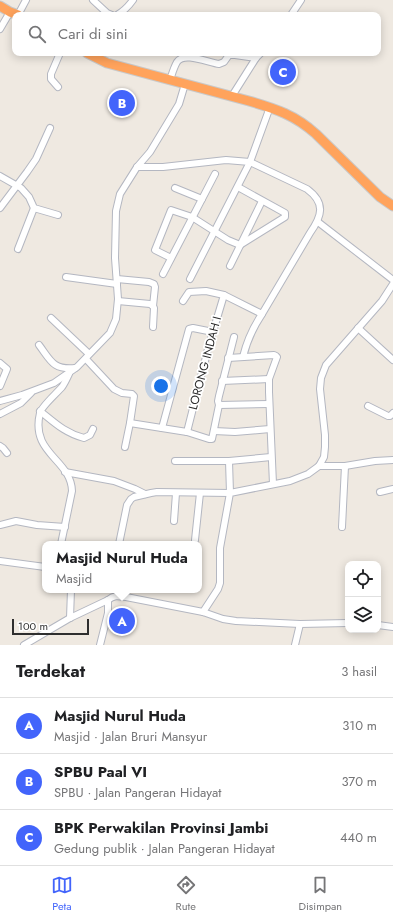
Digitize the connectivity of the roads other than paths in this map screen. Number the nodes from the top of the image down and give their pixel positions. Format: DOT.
graph roads {
  1 [pos="26,0"];
  2 [pos="93,0"];
  3 [pos="133,0"];
  4 [pos="301,0"];
  5 [pos="0,6"];
  6 [pos="12,12"];
  7 [pos="17,12"];
  8 [pos="106,12"];
  9 [pos="121,12"];
  10 [pos="293,12"];
  11 [pos="12,17"];
  12 [pos="0,29"];
  13 [pos="59,56"];
  14 [pos="93,56"];
  15 [pos="178,56"];
  16 [pos="228,56"];
  17 [pos="258,56"];
  18 [pos="170,80"];
  19 [pos="185,84"];
  20 [pos="58,87"];
  21 [pos="232,96"];
  22 [pos="270,107"];
  23 [pos="50,128"];
  24 [pos="250,162"];
  25 [pos="137,167"];
  26 [pos="214,174"];
  27 [pos="0,176"];
  28 [pos="16,186"];
  29 [pos="238,187"];
  30 [pos="174,188"];
  31 [pos="202,199"];
  32 [pos="262,201"];
  33 [pos="393,206"];
  34 [pos="0,208"];
  35 [pos="34,208"];
  36 [pos="58,215"];
  37 [pos="192,217"];
  38 [pos="318,222"];
  39 [pos="215,232"];
  40 [pos="240,245"];
  41 [pos="18,249"];
  42 [pos="172,258"];
  43 [pos="230,266"];
  44 [pos="163,274"];
  45 [pos="66,278"];
  46 [pos="190,279"];
  47 [pos="393,280"];
  48 [pos="117,282"];
  49 [pos="393,284"];
  50 [pos="224,295"];
  51 [pos="118,301"];
  52 [pos="183,301"];
  53 [pos="153,306"];
  54 [pos="262,314"];
  55 [pos="51,318"];
  56 [pos="153,327"];
  57 [pos="358,328"];
  58 [pos="213,332"];
  59 [pos="234,337"];
  60 [pos="39,345"];
  61 [pos="87,357"];
  62 [pos="243,357"];
  63 [pos="228,358"];
  64 [pos="393,360"];
  65 [pos="0,363"];
  66 [pos="77,367"];
  67 [pos="70,372"];
  68 [pos="269,379"];
  69 [pos="222,381"];
  70 [pos="0,386"];
  71 [pos="34,390"];
  72 [pos="0,401"];
  73 [pos="269,404"];
  74 [pos="219,405"];
  75 [pos="368,406"];
  76 [pos="40,411"];
  77 [pos="393,413"];
  78 [pos="0,414"];
  79 [pos="130,423"];
  80 [pos="162,428"];
  81 [pos="93,429"];
  82 [pos="270,429"];
  83 [pos="214,431"];
  84 [pos="187,432"];
  85 [pos="0,446"];
  86 [pos="124,446"];
  87 [pos="6,452"];
  88 [pos="271,457"];
  89 [pos="393,460"];
  90 [pos="175,461"];
  91 [pos="229,461"];
  92 [pos="319,466"];
  93 [pos="345,466"];
  94 [pos="65,472"];
  95 [pos="273,484"];
  96 [pos="393,489"];
  97 [pos="380,492"];
  98 [pos="176,493"];
  99 [pos="200,493"];
  100 [pos="230,493"];
  101 [pos="145,494"];
  102 [pos="174,521"];
  103 [pos="0,525"];
  104 [pos="65,527"];
  105 [pos="342,527"];
  106 [pos="195,540"];
  107 [pos="62,541"];
  108 [pos="120,541"];
  109 [pos="0,560"];
  110 [pos="42,567"];
  111 [pos="71,593"];
  112 [pos="108,600"];
  113 [pos="203,612"];
  114 [pos="70,618"];
  115 [pos="345,623"];
  116 [pos="300,624"];
  117 [pos="381,625"];
  118 [pos="393,626"];
  119 [pos="24,645"];
  120 [pos="100,645"];
  121 [pos="295,645"];
  1 -- 7 [label="street"];
  2 -- 8 [label="street"];
  3 -- 9 [label="street"];
  4 -- 10 [label="street"];
  5 -- 6 [label="highway"];
  11 -- 12 [label="street"];
  13 -- 20 [label="street"];
  14 -- 18 [label="highway"];
  15 -- 16 [label="street"];
  15 -- 18 [label="street"];
  17 -- 21 [label="street"];
  18 -- 19 [label="highway"];
  19 -- 21 [label="highway"];
  19 -- 25 [label="street"];
  21 -- 22 [label="highway"];
  22 -- 24 [label="street"];
  22 -- 33 [label="highway"];
  23 -- 28 [label="street"];
  24 -- 25 [label="street"];
  24 -- 29 [label="street"];
  24 -- 38 [label="street"];
  25 -- 48 [label="street"];
  26 -- 31 [label="street"];
  27 -- 28 [label="street"];
  28 -- 34 [label="street"];
  28 -- 35 [label="street"];
  29 -- 32 [label="street"];
  29 -- 39 [label="street"];
  30 -- 31 [label="street"];
  31 -- 37 [label="street"];
  32 -- 40 [label="street"];
  32 -- 40 [label="street"];
  35 -- 36 [label="street"];
  35 -- 41 [label="street"];
  37 -- 39 [label="street"];
  37 -- 42 [label="street"];
  37 -- 42 [label="street"];
  38 -- 47 [label="street"];
  38 -- 54 [label="street"];
  39 -- 40 [label="street"];
  39 -- 46 [label="street"];
  40 -- 43 [label="street"];
  42 -- 44 [label="street"];
  45 -- 48 [label="street"];
  48 -- 51 [label="street"];
  48 -- 53 [label="street"];
  49 -- 57 [label="street"];
  50 -- 52 [label="street"];
  50 -- 54 [label="street"];
  50 -- 58 [label="street, LORONG INDAH I"];
  51 -- 53 [label="street"];
  51 -- 61 [label="street"];
  53 -- 56 [label="street"];
  54 -- 62 [label="street"];
  55 -- 61 [label="street"];
  57 -- 64 [label="street"];
  57 -- 92 [label="street"];
  58 -- 80 [label="street"];
  58 -- 84 [label="street, LORONG INDAH I"];
  59 -- 63 [label="street"];
  60 -- 66 [label="street"];
  61 -- 66 [label="street"];
  61 -- 79 [label="street"];
  62 -- 63 [label="street"];
  62 -- 68 [label="street"];
  63 -- 69 [label="street"];
  65 -- 70 [label="street"];
  66 -- 67 [label="street"];
  67 -- 71 [label="street"];
  67 -- 76 [label="street"];
  68 -- 69 [label="street"];
  68 -- 73 [label="street"];
  69 -- 74 [label="street"];
  71 -- 72 [label="street"];
  71 -- 78 [label="street"];
  73 -- 74 [label="street"];
  73 -- 82 [label="street"];
  74 -- 83 [label="street"];
  75 -- 77 [label="street"];
  76 -- 81 [label="street"];
  76 -- 94 [label="street"];
  79 -- 80 [label="street"];
  79 -- 86 [label="street"];
  80 -- 84 [label="street"];
  82 -- 83 [label="street"];
  82 -- 88 [label="street"];
  83 -- 84 [label="street"];
  85 -- 87 [label="street"];
  88 -- 91 [label="street"];
  88 -- 95 [label="street"];
  89 -- 93 [label="street"];
  90 -- 91 [label="street"];
  91 -- 100 [label="street"];
  92 -- 93 [label="street"];
  92 -- 95 [label="street"];
  93 -- 105 [label="street"];
  94 -- 101 [label="street"];
  94 -- 104 [label="street"];
  95 -- 100 [label="street"];
  96 -- 97 [label="street"];
  98 -- 99 [label="street"];
  98 -- 101 [label="street"];
  98 -- 102 [label="street"];
  99 -- 100 [label="street"];
  99 -- 106 [label="street"];
  100 -- 113 [label="street"];
  101 -- 108 [label="street"];
  103 -- 104 [label="street"];
  104 -- 107 [label="street"];
  109 -- 110 [label="street"];
  111 -- 114 [label="street"];
  112 -- 113 [label="street"];
  112 -- 114 [label="street"];
  112 -- 120 [label="street"];
  113 -- 116 [label="street"];
  114 -- 119 [label="street"];
  115 -- 116 [label="street"];
  116 -- 121 [label="street"];
  117 -- 118 [label="street"];
}
